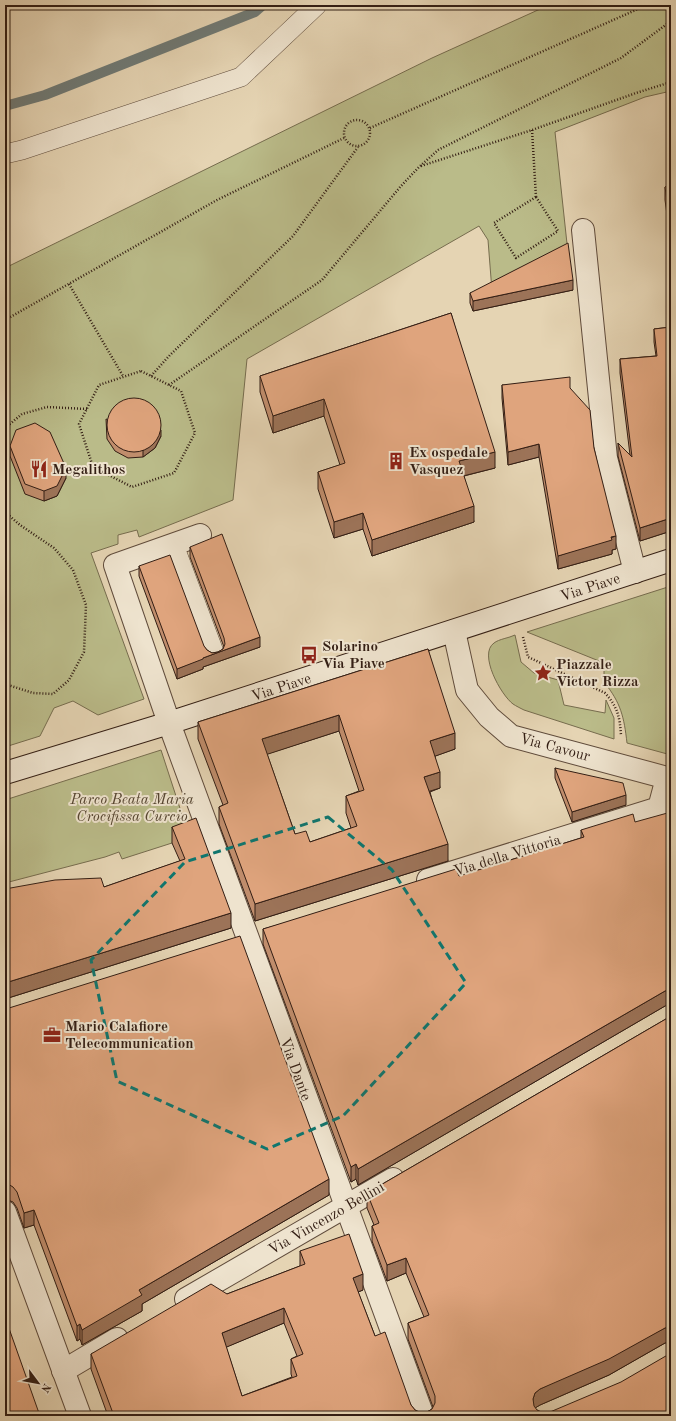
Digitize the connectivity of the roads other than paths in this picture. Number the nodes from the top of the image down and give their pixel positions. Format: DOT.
graph roads {
  1 [pos="317,5"];
  2 [pos="5,154"];
  3 [pos="583,230"];
  4 [pos="200,535"];
  5 [pos="174,545"];
  6 [pos="671,560"];
  7 [pos="635,572"];
  8 [pos="454,631"];
  9 [pos="214,652"];
  10 [pos="169,723"];
  11 [pos="5,773"];
  12 [pos="669,778"];
  13 [pos="407,887"];
  14 [pos="407,1171"];
  15 [pos="346,1206"];
  16 [pos="5,1212"];
  17 [pos="171,1308"];
  18 [pos="137,1328"];
  19 [pos="63,1371"];
  20 [pos="80,1416"];
  21 [pos="423,1416"];
  1 -- 2 [label="lane"];
  3 -- 7 [label="street"];
  4 -- 5 [label="street"];
  5 -- 9 [label="lane"];
  5 -- 10 [label="street, Via Dante"];
  6 -- 7 [label="street, Via Piave"];
  7 -- 8 [label="street, Via Piave"];
  8 -- 10 [label="street, Via Piave"];
  8 -- 12 [label="street, Via Cavour"];
  10 -- 11 [label="street, Via Piave"];
  10 -- 15 [label="street, Via Dante"];
  12 -- 13 [label="street, Via della Vittoria"];
  14 -- 15 [label="street, Via Vincenzo Bellini"];
  15 -- 17 [label="street, Via Vincenzo Bellini"];
  15 -- 21 [label="street, Via Dante"];
  16 -- 19 [label="street"];
  18 -- 19 [label="street"];
  19 -- 20 [label="street"];
}
